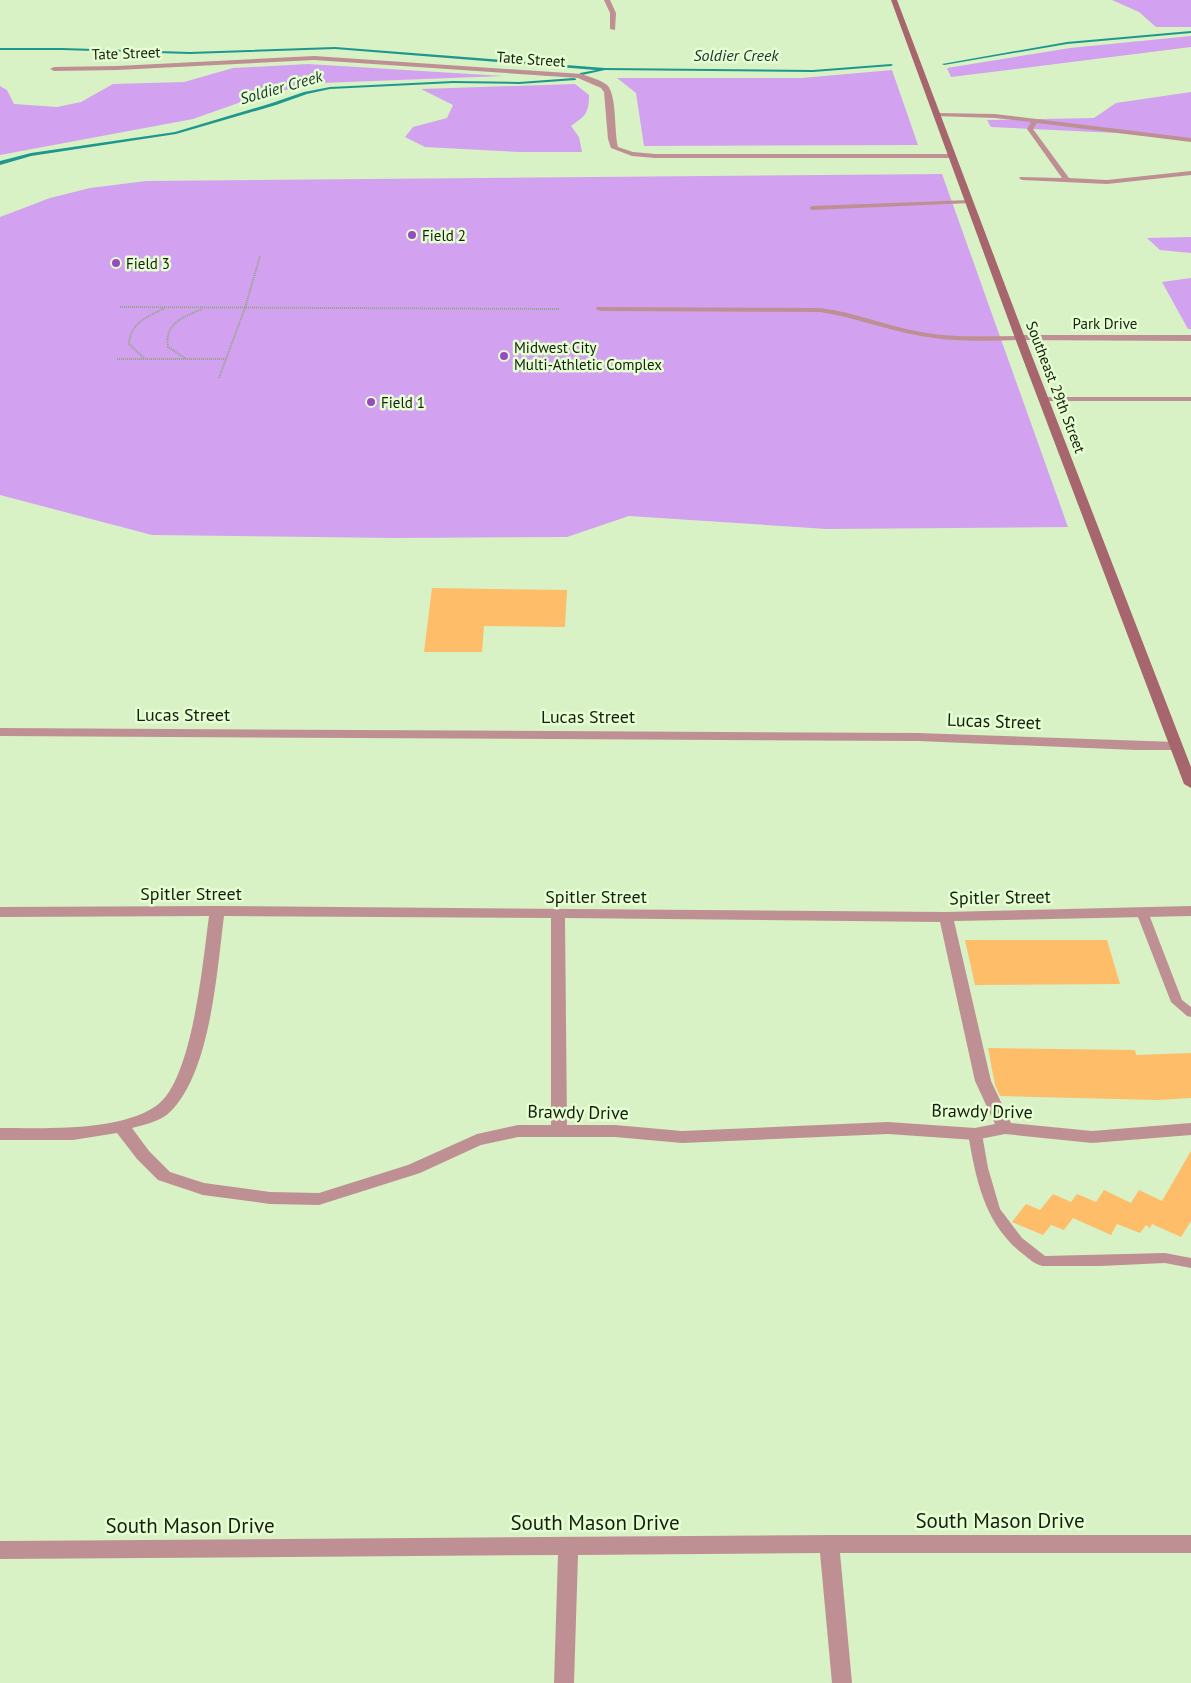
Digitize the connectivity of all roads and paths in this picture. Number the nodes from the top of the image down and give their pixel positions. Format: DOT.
graph roads {
  1 [pos="607,0"];
  2 [pos="894,0"];
  3 [pos="613,29"];
  4 [pos="54,69"];
  5 [pos="937,115"];
  6 [pos="1036,121"];
  7 [pos="1191,140"];
  8 [pos="952,156"];
  9 [pos="1191,173"];
  10 [pos="1022,178"];
  11 [pos="1068,181"];
  12 [pos="970,202"];
  13 [pos="812,208"];
  14 [pos="260,256"];
  15 [pos="120,307"];
  16 [pos="166,308"];
  17 [pos="205,308"];
  18 [pos="245,308"];
  19 [pos="560,309"];
  20 [pos="600,309"];
  21 [pos="1020,338"];
  22 [pos="1191,338"];
  23 [pos="117,359"];
  24 [pos="145,359"];
  25 [pos="187,359"];
  26 [pos="226,359"];
  27 [pos="219,378"];
  28 [pos="1043,398"];
  29 [pos="1191,399"];
  30 [pos="0,732"];
  31 [pos="1176,746"];
  32 [pos="1191,784"];
  33 [pos="1191,911"];
  34 [pos="0,912"];
  35 [pos="217,912"];
  36 [pos="1142,912"];
  37 [pos="558,914"];
  38 [pos="946,917"];
  39 [pos="1191,1013"];
  40 [pos="121,1126"];
  41 [pos="1004,1128"];
  42 [pos="1191,1129"];
  43 [pos="559,1130"];
  44 [pos="0,1134"];
  45 [pos="974,1134"];
  46 [pos="1191,1263"];
  47 [pos="829,1544"];
  48 [pos="1191,1544"];
  49 [pos="568,1546"];
  50 [pos="0,1550"];
  51 [pos="564,1683"];
  52 [pos="842,1683"];
  1 -- 3 [label="street"];
  2 -- 5 [label="main road, Southeast 29th Street"];
  4 -- 8 [label="street, Tate Street"];
  5 -- 6 [label="lane"];
  5 -- 8 [label="main road, Southeast 29th Street"];
  6 -- 7 [label="lane"];
  6 -- 11 [label="lane"];
  8 -- 12 [label="main road, Southeast 29th Street"];
  9 -- 11 [label="lane"];
  10 -- 11 [label="lane"];
  12 -- 13 [label="lane"];
  12 -- 21 [label="main road, Southeast 29th Street"];
  14 -- 18 [label="path"];
  15 -- 16 [label="path"];
  16 -- 17 [label="path"];
  16 -- 24 [label="path"];
  17 -- 18 [label="path"];
  17 -- 25 [label="path"];
  18 -- 19 [label="path"];
  18 -- 26 [label="path"];
  20 -- 21 [label="lane"];
  21 -- 22 [label="street, Park Drive"];
  21 -- 28 [label="main road, Southeast 29th Street"];
  23 -- 24 [label="path"];
  24 -- 25 [label="path"];
  25 -- 26 [label="path"];
  26 -- 27 [label="path"];
  28 -- 29 [label="lane"];
  28 -- 31 [label="main road, Southeast 29th Street"];
  30 -- 31 [label="street, Lucas Street"];
  31 -- 32 [label="main road, Southeast 29th Street"];
  33 -- 36 [label="street, Spitler Street"];
  34 -- 35 [label="street, Spitler Street"];
  35 -- 37 [label="street, Spitler Street"];
  35 -- 40 [label="street"];
  36 -- 38 [label="street, Spitler Street"];
  36 -- 39 [label="lane"];
  37 -- 38 [label="street, Spitler Street"];
  37 -- 43 [label="street"];
  38 -- 41 [label="street"];
  40 -- 43 [label="street, Brawdy Drive"];
  40 -- 44 [label="street"];
  41 -- 42 [label="street, Brawdy Drive"];
  41 -- 45 [label="street, Brawdy Drive"];
  43 -- 45 [label="street, Brawdy Drive"];
  45 -- 46 [label="lane"];
  47 -- 48 [label="street, South Mason Drive"];
  47 -- 49 [label="street, South Mason Drive"];
  47 -- 52 [label="street"];
  49 -- 50 [label="street, South Mason Drive"];
  49 -- 51 [label="street"];
}
